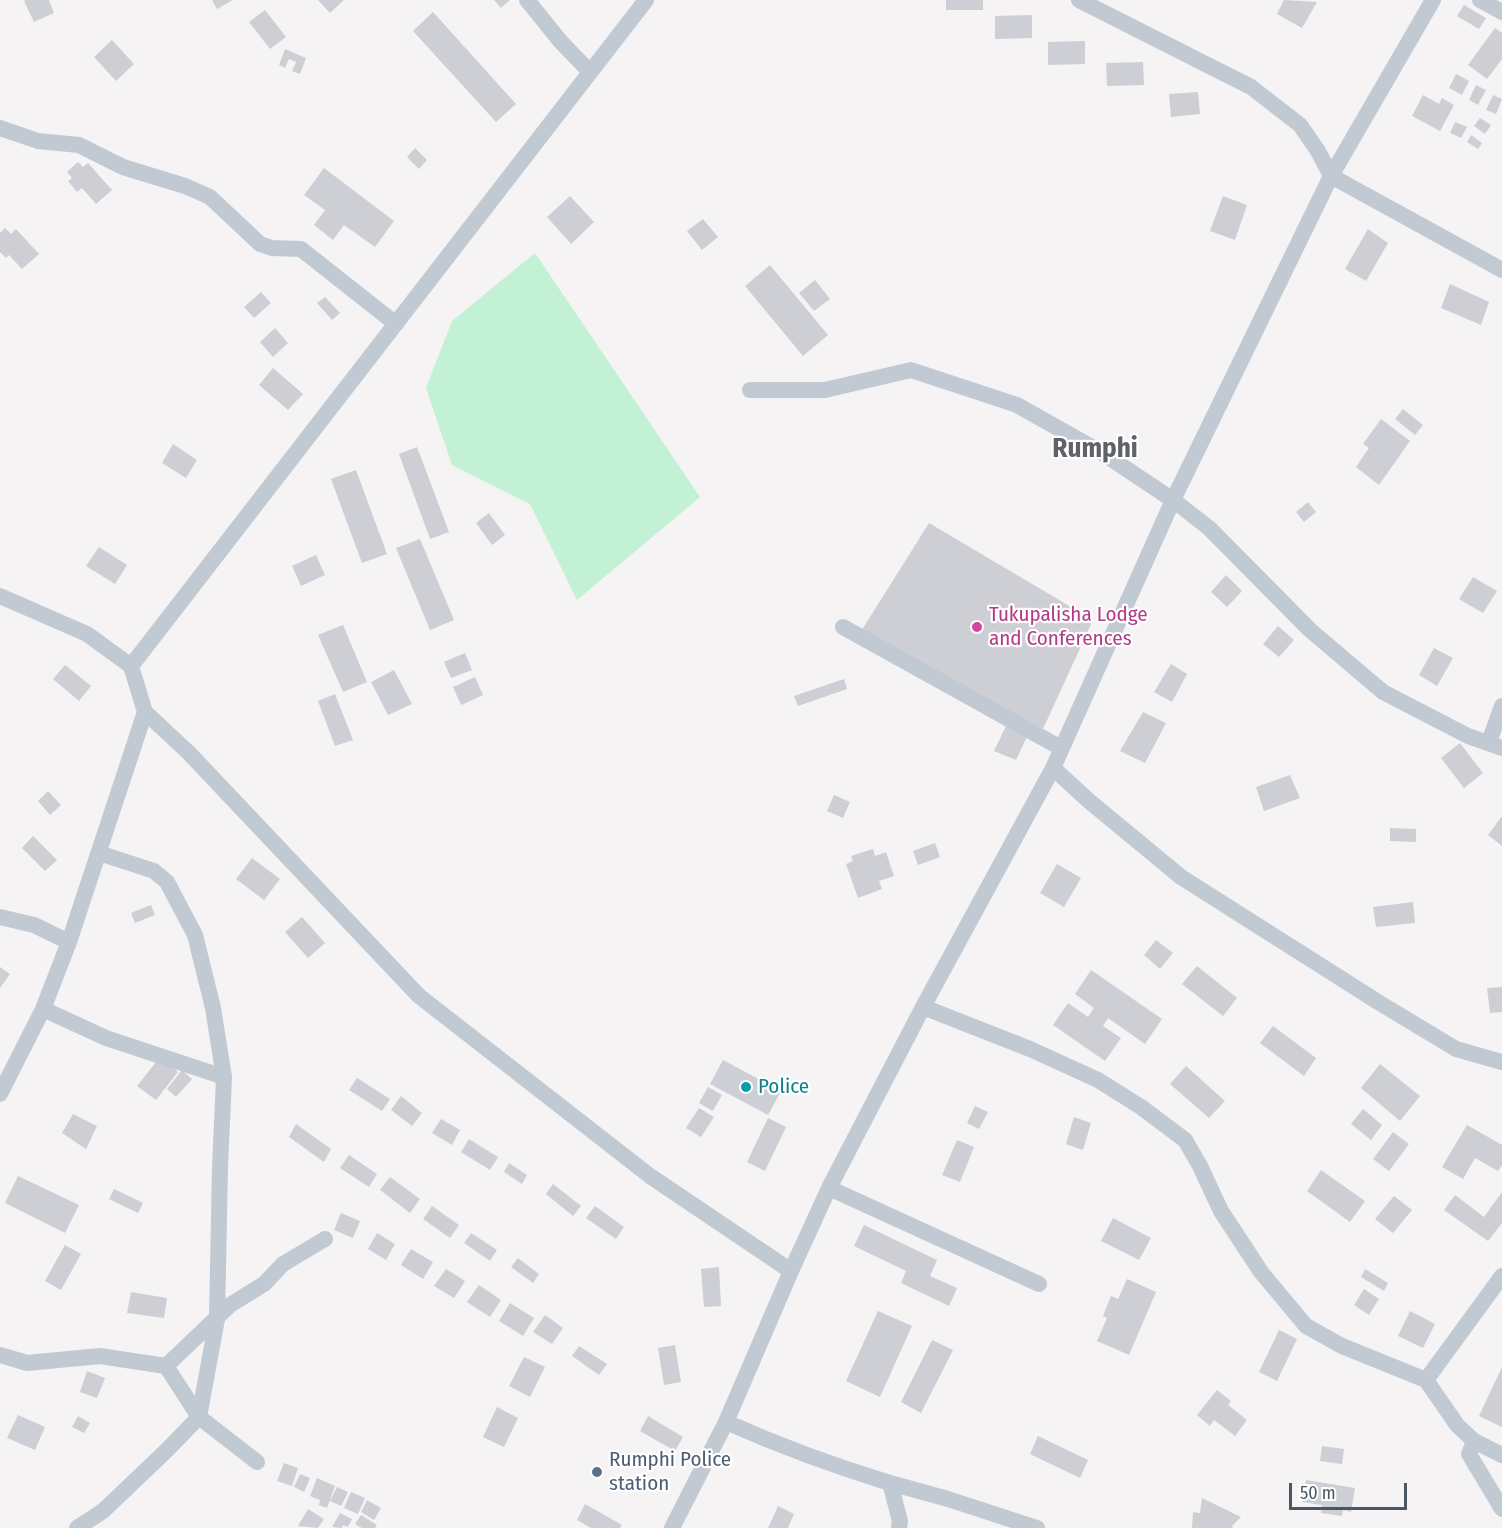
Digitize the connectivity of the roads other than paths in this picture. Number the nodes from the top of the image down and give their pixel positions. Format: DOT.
graph roads {
  1 [pos="526,0"];
  2 [pos="646,0"];
  3 [pos="1079,0"];
  4 [pos="1433,0"];
  5 [pos="1480,0"];
  6 [pos="1502,12"];
  7 [pos="590,72"];
  8 [pos="0,128"];
  9 [pos="1331,176"];
  10 [pos="1502,270"];
  11 [pos="396,324"];
  12 [pos="750,390"];
  13 [pos="1173,500"];
  14 [pos="0,596"];
  15 [pos="843,627"];
  16 [pos="131,666"];
  17 [pos="1502,706"];
  18 [pos="145,712"];
  19 [pos="1496,745"];
  20 [pos="1061,748"];
  21 [pos="1053,768"];
  22 [pos="99,853"];
  23 [pos="0,917"];
  24 [pos="69,942"];
  25 [pos="923,1007"];
  26 [pos="43,1009"];
  27 [pos="1502,1062"];
  28 [pos="225,1077"];
  29 [pos="0,1094"];
  30 [pos="829,1188"];
  31 [pos="325,1239"];
  32 [pos="791,1270"];
  33 [pos="1502,1276"];
  34 [pos="1039,1284"];
  35 [pos="217,1319"];
  36 [pos="0,1355"];
  37 [pos="166,1366"];
  38 [pos="1426,1380"];
  39 [pos="199,1416"];
  40 [pos="726,1422"];
  41 [pos="1474,1442"];
  42 [pos="1502,1455"];
  43 [pos="257,1461"];
  44 [pos="890,1483"];
  45 [pos="1502,1509"];
  46 [pos="1029,1527"];
  47 [pos="77,1528"];
  48 [pos="672,1528"];
  49 [pos="899,1528"];
  1 -- 7 [label="street"];
  2 -- 7 [label="street"];
  3 -- 9 [label="street"];
  4 -- 9 [label="street"];
  5 -- 6 [label="street"];
  7 -- 11 [label="street"];
  8 -- 11 [label="street"];
  9 -- 10 [label="street"];
  9 -- 13 [label="street"];
  11 -- 16 [label="street"];
  12 -- 13 [label="street"];
  13 -- 19 [label="street"];
  13 -- 20 [label="street"];
  14 -- 16 [label="street"];
  15 -- 20 [label="street"];
  16 -- 18 [label="street"];
  17 -- 19 [label="street"];
  18 -- 22 [label="street"];
  18 -- 32 [label="street"];
  20 -- 21 [label="street"];
  21 -- 25 [label="street"];
  21 -- 27 [label="street"];
  22 -- 24 [label="street"];
  22 -- 28 [label="street"];
  23 -- 24 [label="street"];
  24 -- 26 [label="street"];
  25 -- 30 [label="street"];
  25 -- 38 [label="street"];
  26 -- 28 [label="street"];
  26 -- 29 [label="street"];
  28 -- 35 [label="street"];
  30 -- 32 [label="street"];
  30 -- 34 [label="street"];
  31 -- 35 [label="street"];
  32 -- 40 [label="street"];
  33 -- 38 [label="street"];
  35 -- 37 [label="street"];
  35 -- 39 [label="street"];
  36 -- 37 [label="street"];
  37 -- 39 [label="street"];
  38 -- 41 [label="street"];
  39 -- 43 [label="street"];
  39 -- 47 [label="street"];
  40 -- 44 [label="street"];
  40 -- 48 [label="street"];
  41 -- 42 [label="street"];
  41 -- 45 [label="street"];
  44 -- 46 [label="street"];
  44 -- 49 [label="street"];
}
